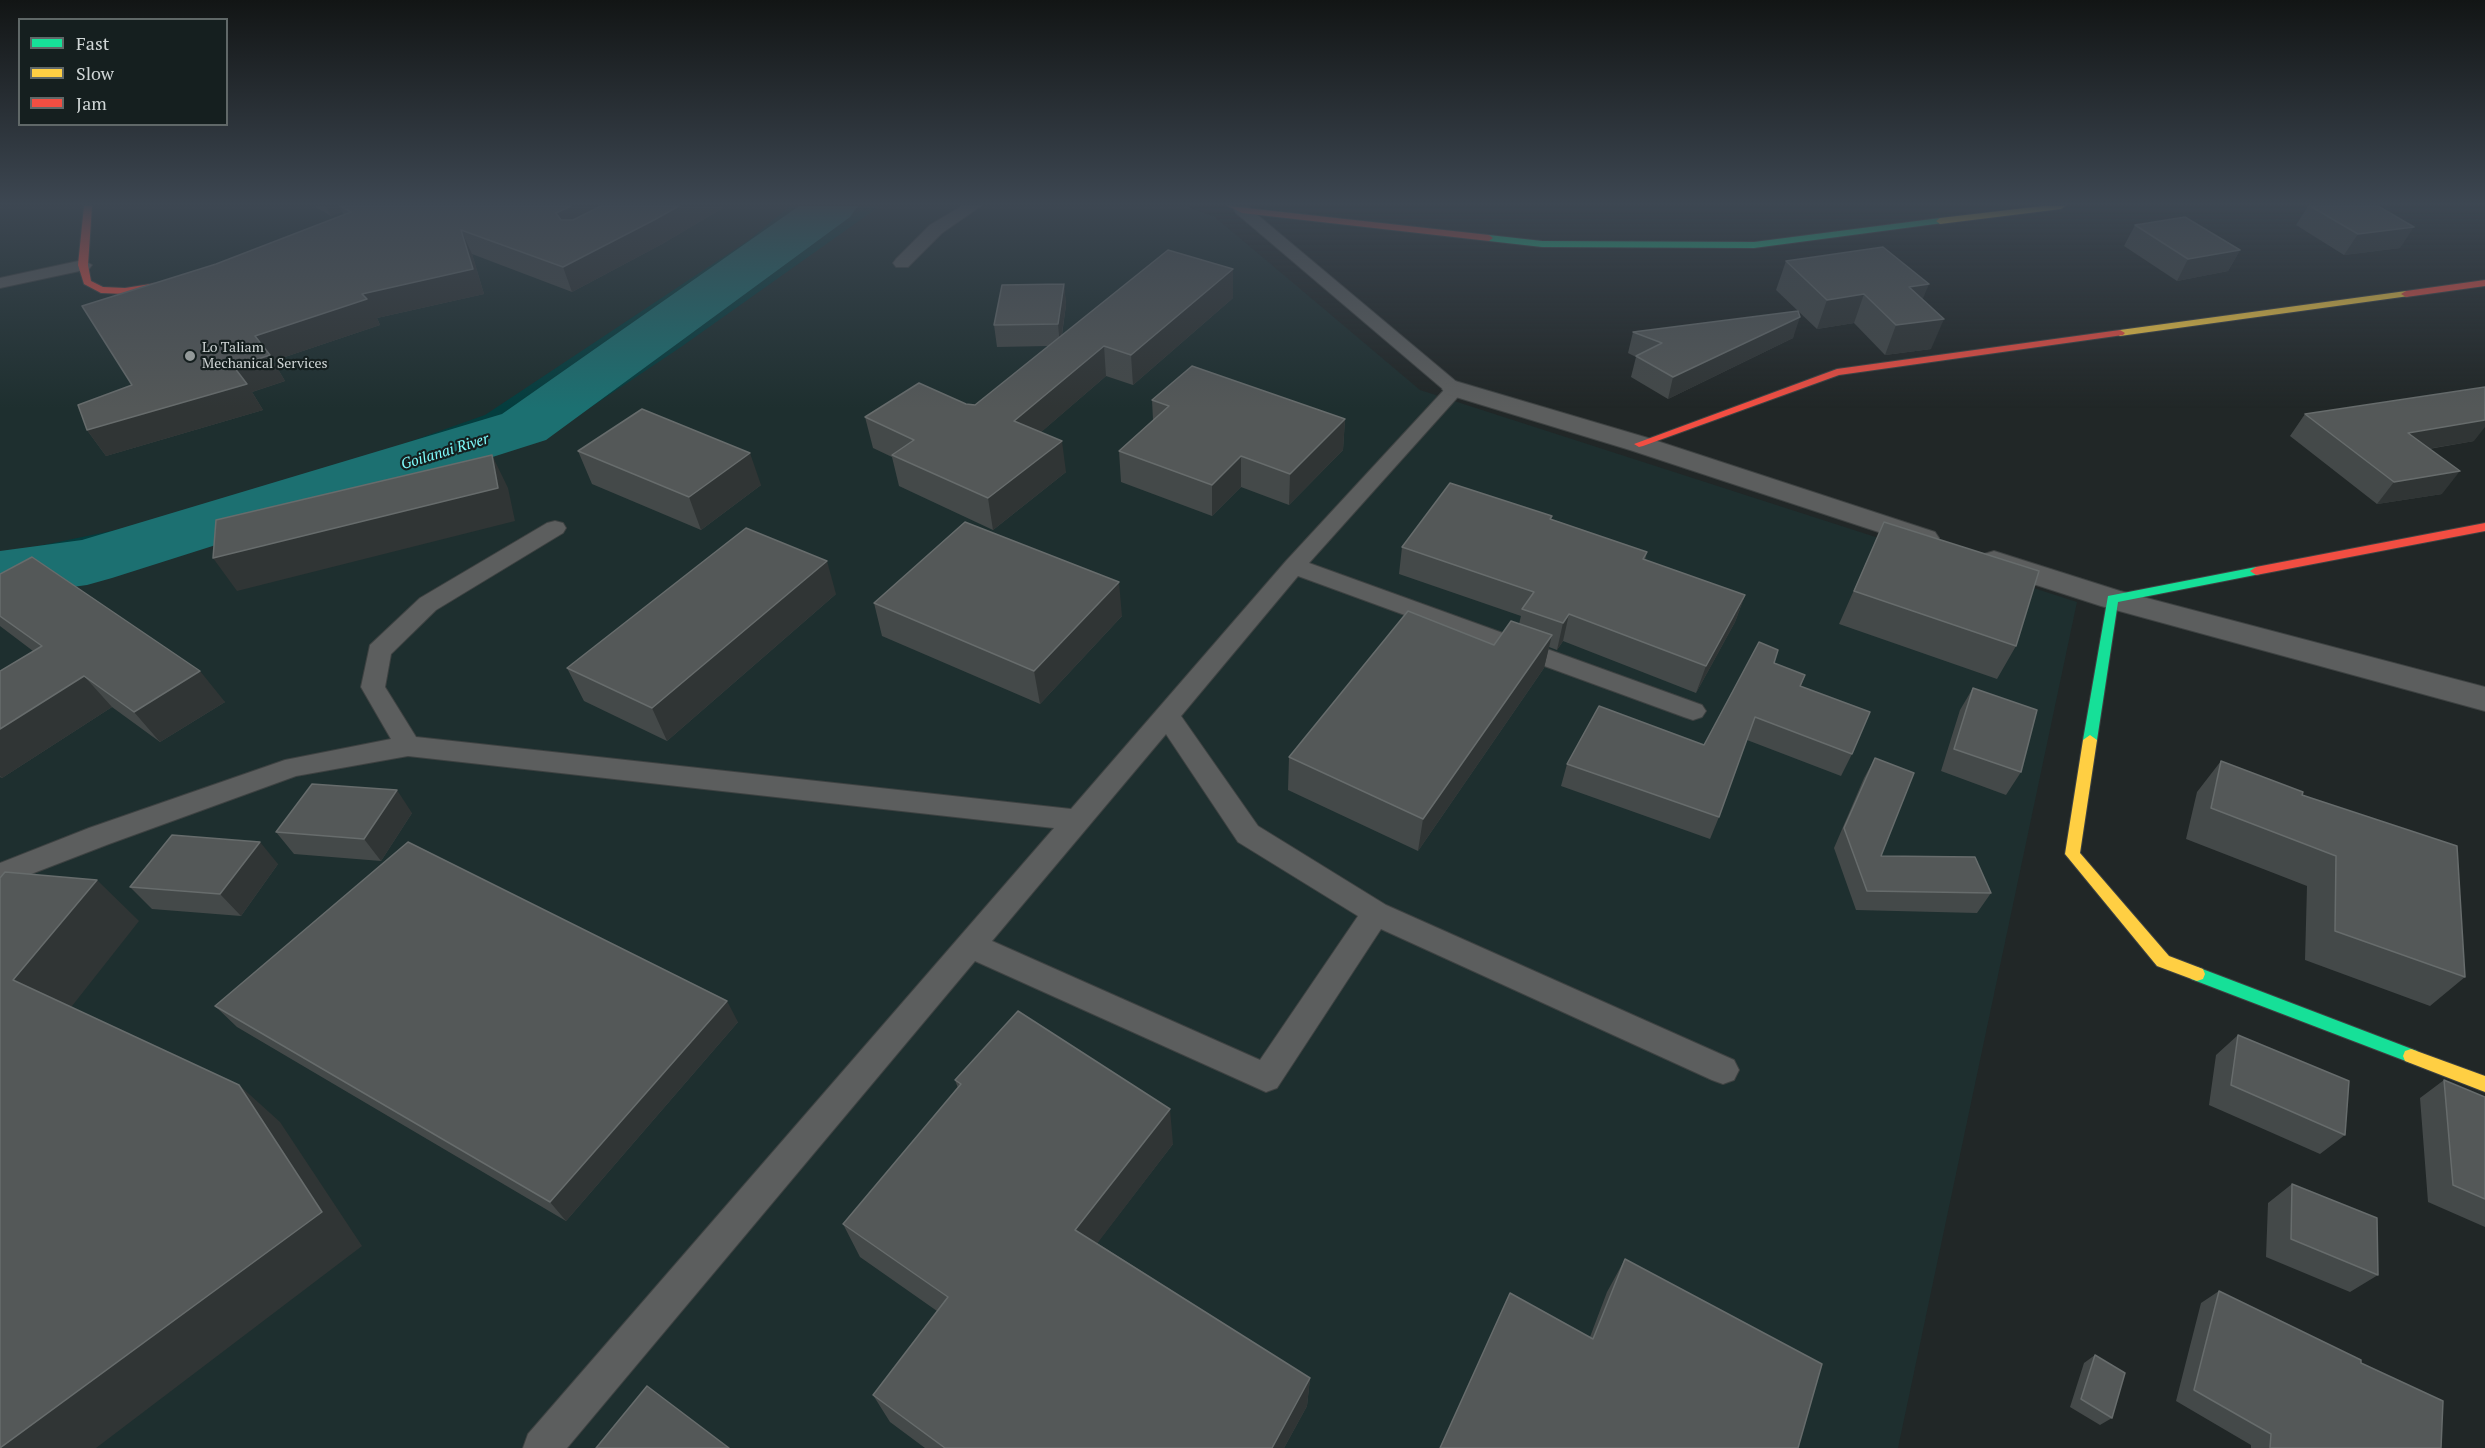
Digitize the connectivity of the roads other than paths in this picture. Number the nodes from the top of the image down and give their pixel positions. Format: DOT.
graph roads {
  1 [pos="43,274"];
  2 [pos="85,274"];
  3 [pos="1316,274"];
  4 [pos="194,278"];
  5 [pos="0,283"];
  6 [pos="2485,283"];
  7 [pos="1455,389"];
  8 [pos="1638,444"];
  9 [pos="2485,527"];
  10 [pos="555,528"];
  11 [pos="1294,566"];
  12 [pos="2112,599"];
  13 [pos="2485,699"];
  14 [pos="1693,711"];
  15 [pos="1168,717"];
  16 [pos="408,746"];
  17 [pos="1076,820"];
  18 [pos="0,875"];
  19 [pos="1376,912"];
  20 [pos="970,945"];
  21 [pos="1723,1070"];
  22 [pos="2485,1084"];
  23 [pos="542,1448"];
  1 -- 5 [label="lane"];
  2 -- 4 [label="street"];
  3 -- 7 [label="lane"];
  6 -- 8 [label="street"];
  7 -- 8 [label="street"];
  7 -- 11 [label="lane"];
  8 -- 12 [label="street"];
  9 -- 12 [label="street"];
  10 -- 16 [label="lane"];
  11 -- 14 [label="lane"];
  11 -- 15 [label="lane"];
  12 -- 13 [label="street"];
  12 -- 22 [label="street"];
  15 -- 17 [label="lane"];
  15 -- 19 [label="lane"];
  16 -- 17 [label="lane"];
  16 -- 18 [label="lane"];
  17 -- 20 [label="lane"];
  19 -- 20 [label="lane"];
  19 -- 21 [label="lane"];
  20 -- 23 [label="lane"];
}
